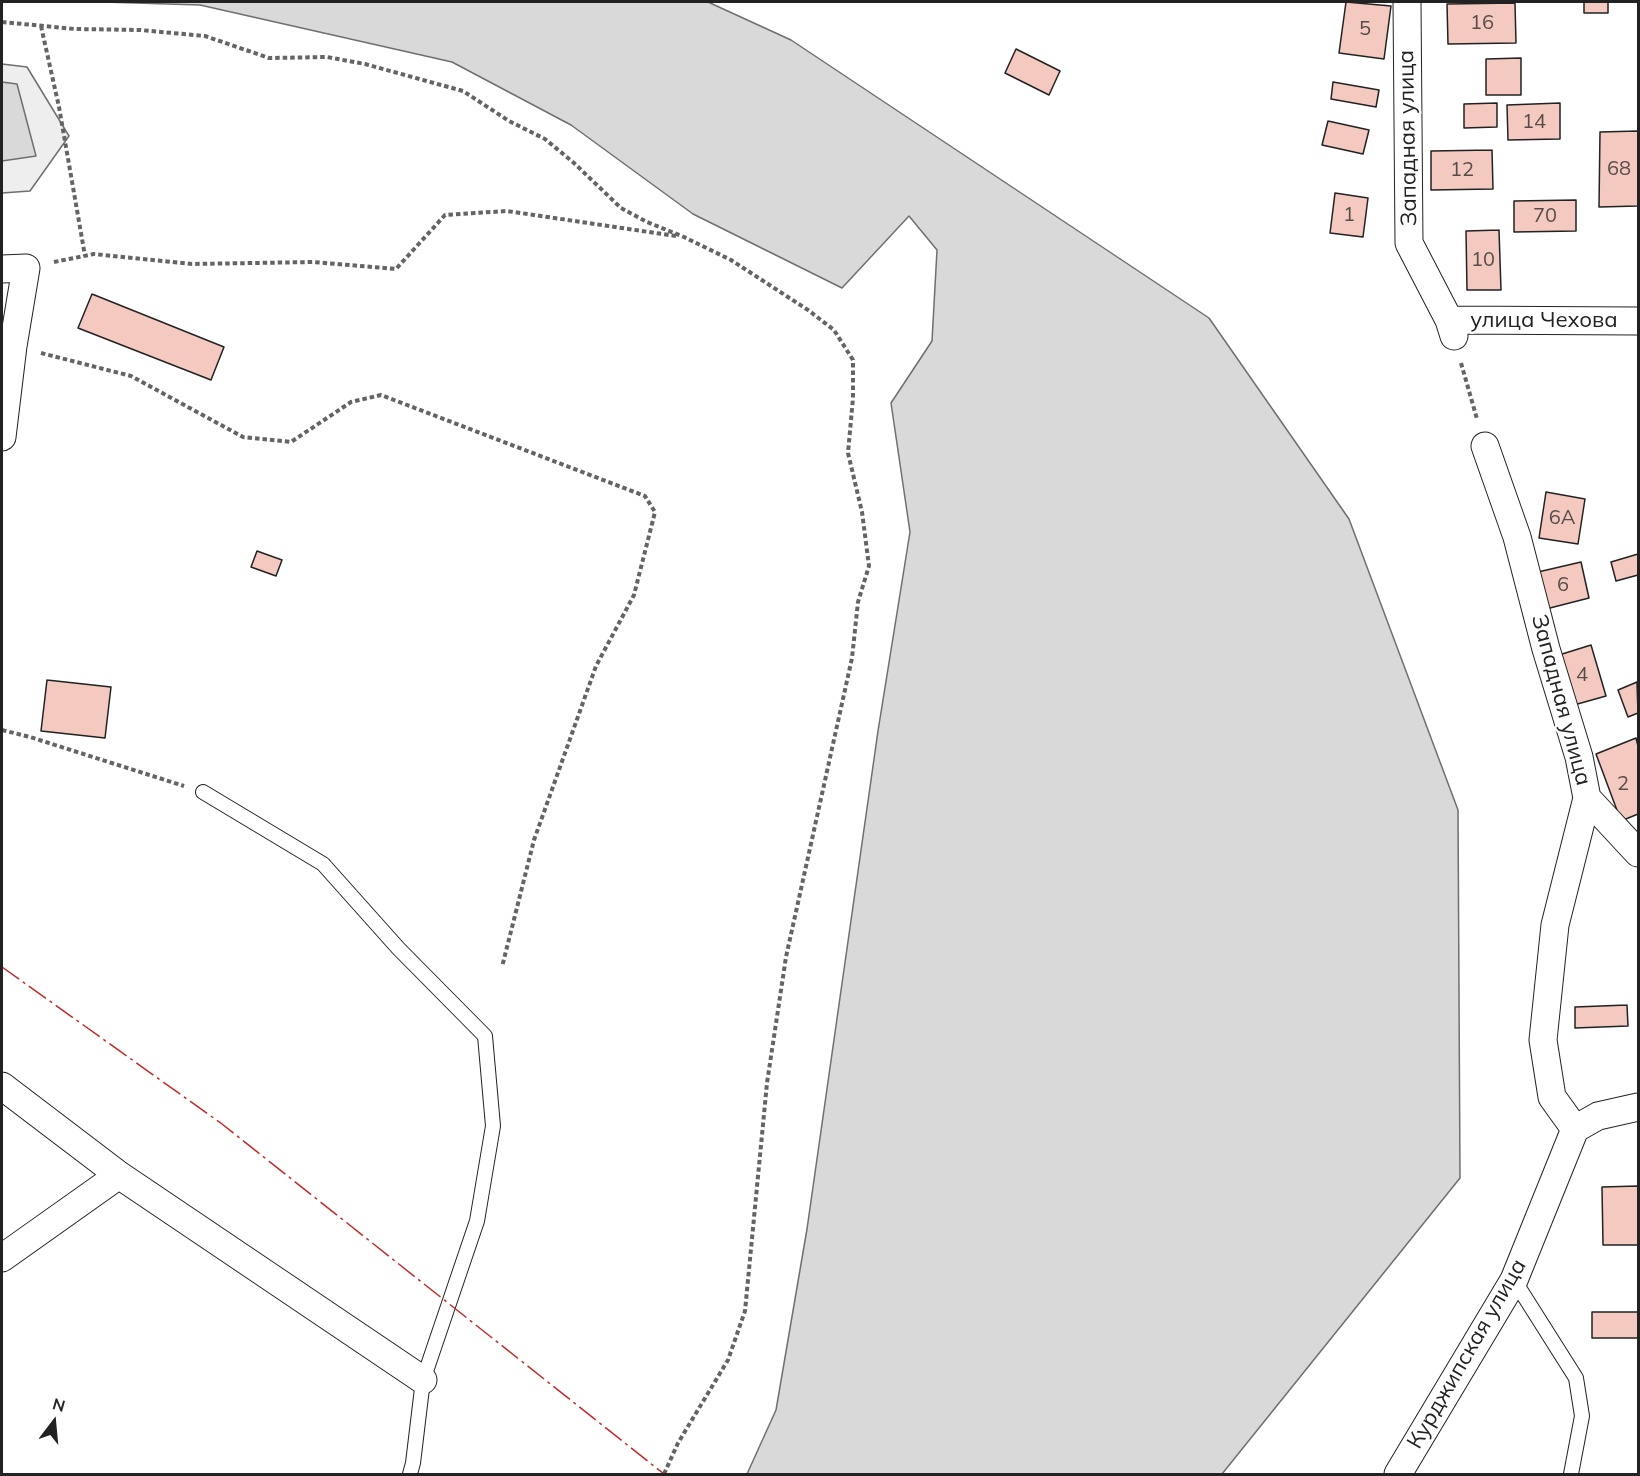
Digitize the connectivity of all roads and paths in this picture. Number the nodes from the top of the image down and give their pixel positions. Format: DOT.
graph roads {
  1 [pos="1407,2"];
  2 [pos="2,22"];
  3 [pos="41,26"];
  4 [pos="684,237"];
  5 [pos="85,256"];
  6 [pos="14,268"];
  7 [pos="1638,321"];
  8 [pos="1452,328"];
  9 [pos="13,346"];
  10 [pos="2,437"];
  11 [pos="1485,446"];
  12 [pos="2,730"];
  13 [pos="203,792"];
  14 [pos="1587,798"];
  15 [pos="1638,854"];
  16 [pos="502,967"];
  17 [pos="2,1086"];
  18 [pos="1638,1107"];
  19 [pos="1575,1129"];
  20 [pos="119,1175"];
  21 [pos="2,1258"];
  22 [pos="1514,1280"];
  23 [pos="423,1380"];
  24 [pos="410,1474"];
  25 [pos="664,1474"];
  26 [pos="1398,1474"];
  27 [pos="1571,1474"];
  1 -- 8 [label="street, Западная улица"];
  2 -- 3 [label="path"];
  3 -- 4 [label="path"];
  3 -- 5 [label="path"];
  4 -- 5 [label="path"];
  4 -- 25 [label="path"];
  5 -- 6 [label="path"];
  6 -- 9 [label="street"];
  7 -- 8 [label="street, улица Чехова"];
  8 -- 11 [label="path"];
  9 -- 10 [label="street"];
  9 -- 16 [label="path"];
  11 -- 14 [label="street, Западная улица"];
  12 -- 13 [label="path"];
  13 -- 23 [label="lane"];
  14 -- 15 [label="street"];
  14 -- 19 [label="street, Западная улица"];
  17 -- 20 [label="street"];
  18 -- 19 [label="street"];
  19 -- 22 [label="street, Курджипская улица"];
  20 -- 21 [label="street"];
  20 -- 23 [label="street"];
  22 -- 26 [label="street, Курджипская улица"];
  22 -- 27 [label="lane"];
  23 -- 24 [label="lane"];
}
